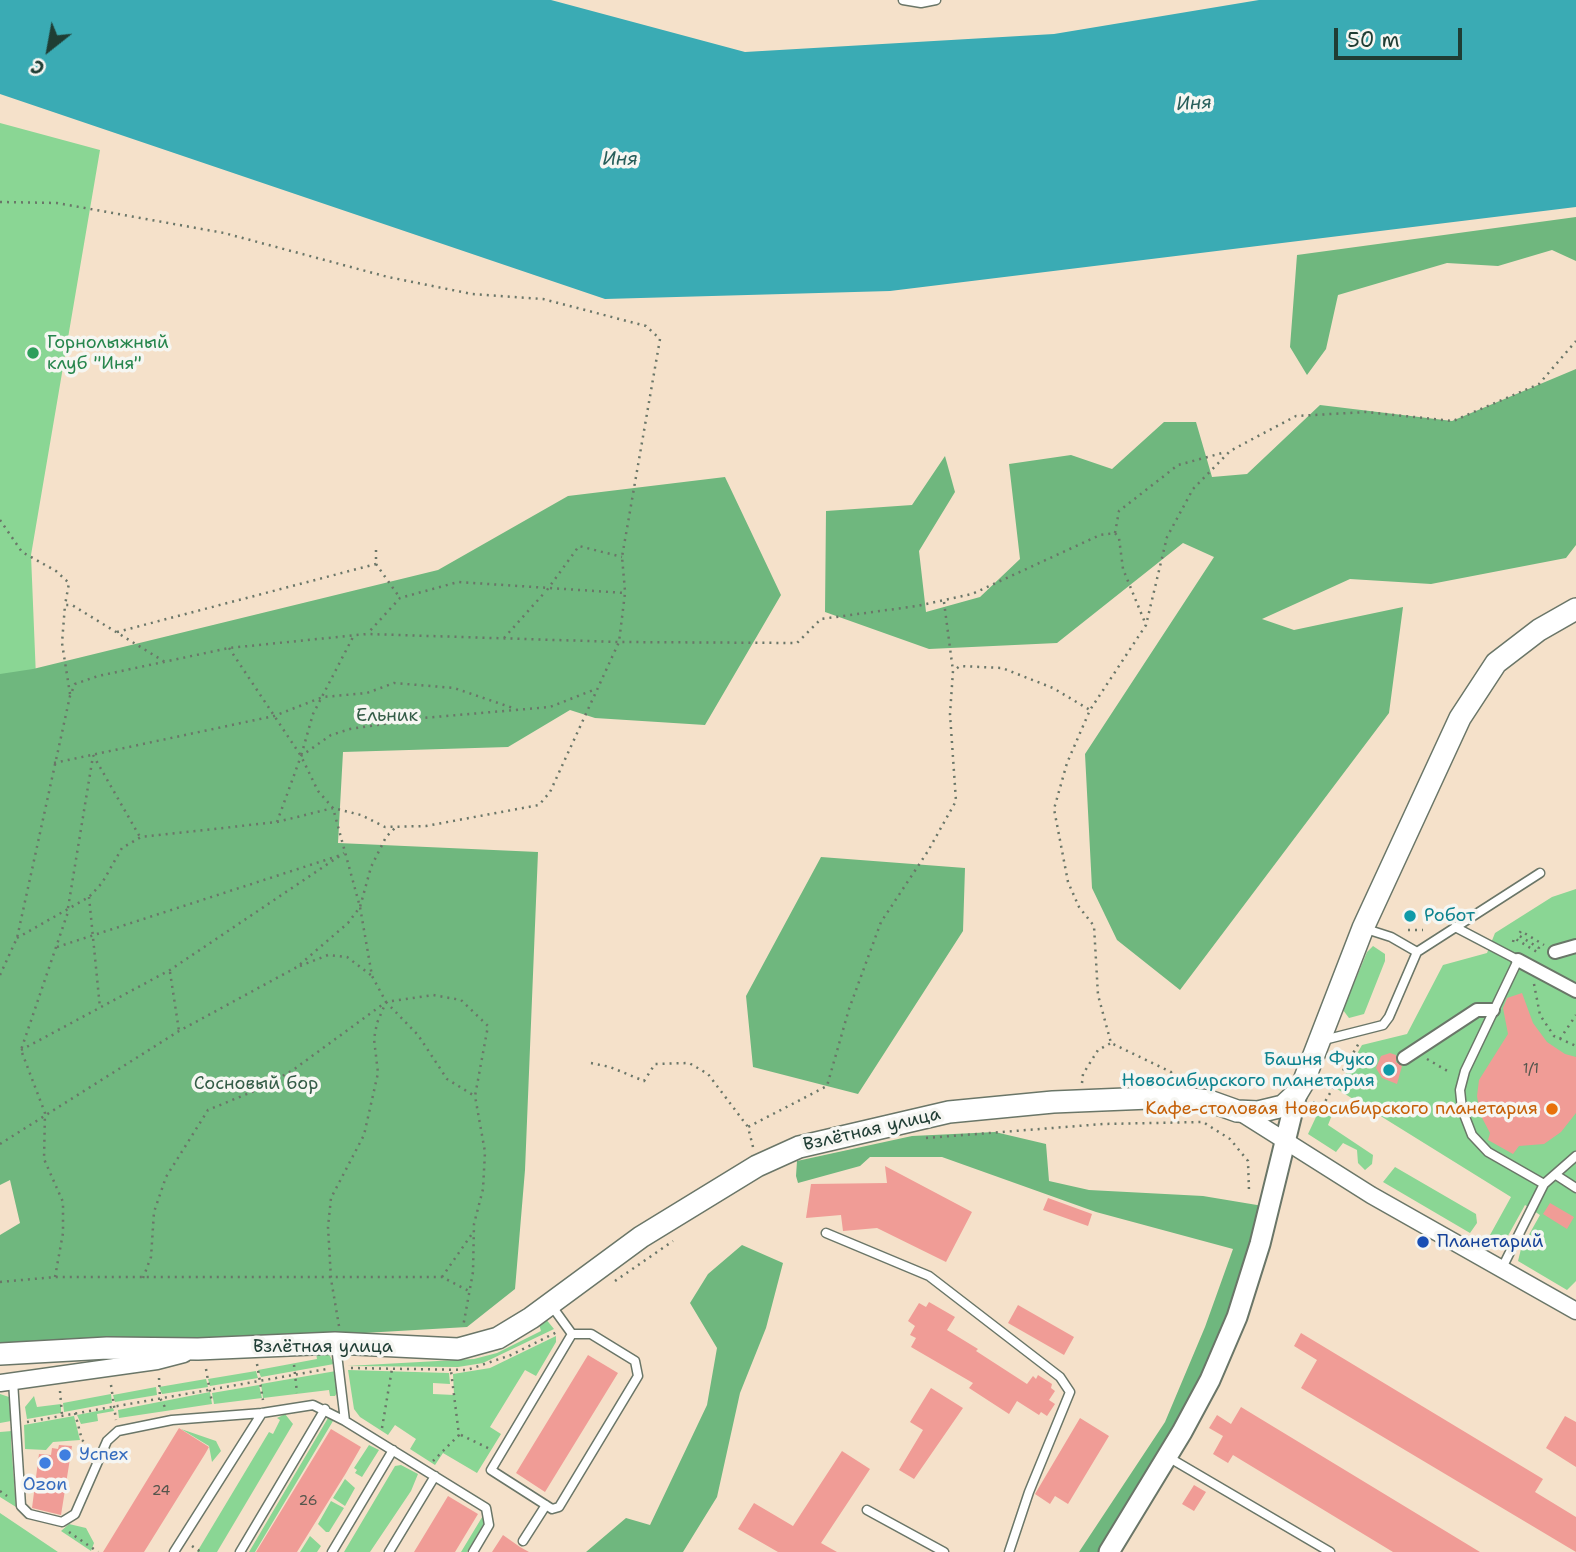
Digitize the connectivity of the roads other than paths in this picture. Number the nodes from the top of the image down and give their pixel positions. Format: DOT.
graph roads {
  1 [pos="903,0"];
  2 [pos="936,0"];
  3 [pos="1576,609"];
  4 [pos="1540,873"];
  5 [pos="1455,927"];
  6 [pos="1363,928"];
  7 [pos="1576,946"];
  8 [pos="1417,952"];
  9 [pos="1555,952"];
  10 [pos="1518,960"];
  11 [pos="1576,991"];
  12 [pos="1493,1010"];
  13 [pos="1318,1041"];
  14 [pos="1409,1055"];
  15 [pos="1305,1098"];
  16 [pos="1237,1111"];
  17 [pos="1284,1143"];
  18 [pos="1576,1156"];
  19 [pos="1556,1175"];
  20 [pos="1544,1184"];
  21 [pos="1576,1188"];
  22 [pos="826,1233"];
  23 [pos="1502,1268"];
  24 [pos="551,1305"];
  25 [pos="1576,1311"];
  26 [pos="569,1330"];
  27 [pos="338,1343"];
  28 [pos="201,1349"];
  29 [pos="0,1354"];
  30 [pos="7,1382"];
  31 [pos="326,1409"];
  32 [pos="262,1413"];
  33 [pos="345,1421"];
  34 [pos="393,1450"];
  35 [pos="1168,1457"];
  36 [pos="435,1476"];
  37 [pos="546,1505"];
  38 [pos="867,1510"];
  39 [pos="523,1541"];
  40 [pos="174,1552"];
  41 [pos="240,1552"];
  42 [pos="332,1552"];
  43 [pos="389,1552"];
  44 [pos="472,1552"];
  45 [pos="944,1552"];
  46 [pos="1009,1552"];
  47 [pos="1109,1552"];
  48 [pos="1330,1552"];
  1 -- 2 [label="lane"];
  3 -- 6 [label="main road"];
  4 -- 5 [label="lane"];
  5 -- 8 [label="lane"];
  5 -- 10 [label="lane"];
  6 -- 8 [label="lane"];
  6 -- 13 [label="main road"];
  7 -- 9 [label="street"];
  8 -- 13 [label="lane"];
  10 -- 11 [label="street"];
  10 -- 12 [label="lane"];
  12 -- 14 [label="street"];
  12 -- 20 [label="lane"];
  13 -- 15 [label="main road"];
  15 -- 16 [label="main road"];
  15 -- 17 [label="street"];
  16 -- 17 [label="street, Взлётная улица"];
  16 -- 24 [label="main road, Взлётная улица"];
  17 -- 23 [label="street, Взлётная улица"];
  17 -- 35 [label="street"];
  18 -- 19 [label="lane"];
  19 -- 20 [label="lane"];
  19 -- 21 [label="lane"];
  20 -- 23 [label="lane"];
  22 -- 46 [label="lane"];
  23 -- 25 [label="street, Взлётная улица"];
  24 -- 26 [label="lane"];
  24 -- 27 [label="main road, Взлётная улица"];
  26 -- 37 [label="lane"];
  26 -- 37 [label="lane"];
  27 -- 28 [label="main road, Взлётная улица"];
  27 -- 33 [label="lane"];
  28 -- 29 [label="main road, Взлётная улица"];
  28 -- 30 [label="street"];
  30 -- 32 [label="lane"];
  31 -- 32 [label="lane"];
  31 -- 33 [label="lane"];
  31 -- 41 [label="lane"];
  32 -- 40 [label="lane"];
  33 -- 34 [label="lane"];
  34 -- 36 [label="lane"];
  34 -- 42 [label="lane"];
  35 -- 47 [label="street"];
  35 -- 48 [label="lane"];
  36 -- 43 [label="lane"];
  36 -- 44 [label="lane"];
  37 -- 39 [label="lane"];
  38 -- 45 [label="lane"];
}
